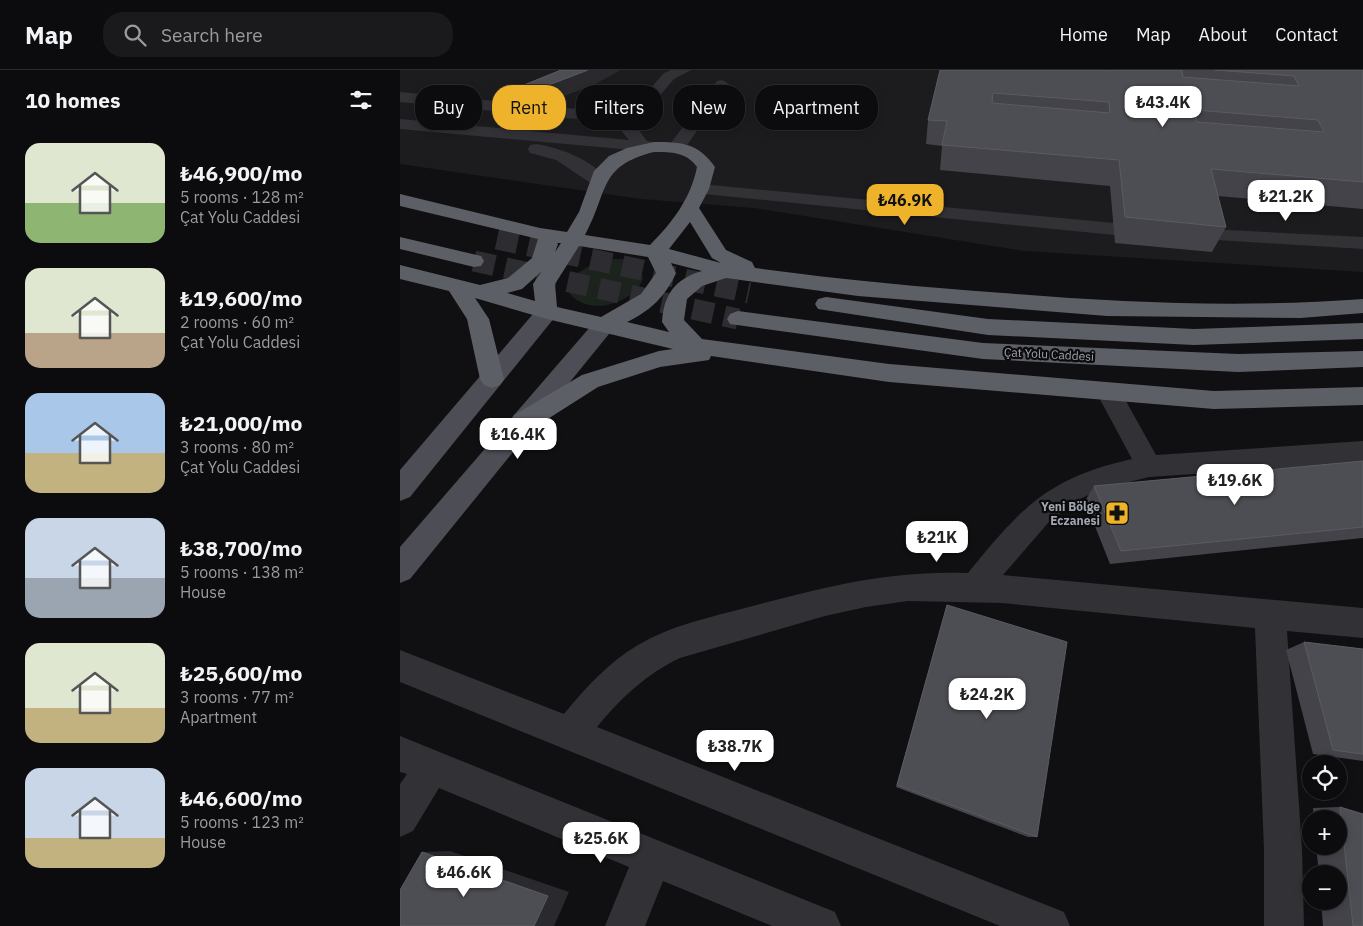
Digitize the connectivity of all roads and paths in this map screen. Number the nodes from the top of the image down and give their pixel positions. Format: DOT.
graph roads {
  1 [pos="684,70"];
  2 [pos="670,73"];
  3 [pos="722,84"];
  4 [pos="660,85"];
  5 [pos="400,97"];
  6 [pos="576,112"];
  7 [pos="400,124"];
  8 [pos="632,130"];
  9 [pos="400,139"];
  10 [pos="648,147"];
  11 [pos="677,148"];
  12 [pos="598,180"];
  13 [pos="700,189"];
  14 [pos="400,200"];
  15 [pos="689,206"];
  16 [pos="400,217"];
  17 [pos="1114,229"];
  18 [pos="540,234"];
  19 [pos="1208,236"];
  20 [pos="574,238"];
  21 [pos="497,239"];
  22 [pos="400,243"];
  23 [pos="1363,243"];
  24 [pos="655,252"];
  25 [pos="474,261"];
  26 [pos="726,271"];
  27 [pos="400,272"];
  28 [pos="456,285"];
  29 [pos="757,285"];
  30 [pos="481,292"];
  31 [pos="1363,306"];
  32 [pos="547,312"];
  33 [pos="738,319"];
  34 [pos="605,324"];
  35 [pos="1363,331"];
  36 [pos="695,346"];
  37 [pos="726,350"];
  38 [pos="1363,359"];
  39 [pos="492,379"];
  40 [pos="1108,392"];
  41 [pos="1363,396"];
  42 [pos="523,422"];
  43 [pos="1363,452"];
  44 [pos="1149,466"];
  45 [pos="400,489"];
  46 [pos="400,569"];
  47 [pos="975,587"];
  48 [pos="1270,615"];
  49 [pos="1363,623"];
  50 [pos="400,666"];
  51 [pos="570,734"];
  52 [pos="416,761"];
  53 [pos="400,818"];
  54 [pos="652,856"];
  55 [pos="625,926"];
  56 [pos="821,926"];
  57 [pos="1050,926"];
  58 [pos="1284,926"];
  1 -- 2 [label="street"];
  2 -- 4 [label="street"];
  3 -- 11 [label="street"];
  5 -- 6 [label="street"];
  7 -- 10 [label="street"];
  8 -- 10 [label="street"];
  9 -- 12 [label="street"];
  10 -- 11 [label="highway"];
  10 -- 12 [label="highway"];
  11 -- 13 [label="highway"];
  12 -- 20 [label="highway"];
  13 -- 15 [label="highway"];
  13 -- 17 [label="street"];
  14 -- 18 [label="highway"];
  15 -- 24 [label="highway"];
  15 -- 29 [label="highway"];
  16 -- 21 [label="highway"];
  18 -- 20 [label="highway"];
  18 -- 30 [label="highway"];
  19 -- 23 [label="street"];
  20 -- 24 [label="highway"];
  20 -- 32 [label="highway"];
  22 -- 25 [label="highway"];
  24 -- 26 [label="highway"];
  24 -- 34 [label="highway"];
  26 -- 29 [label="highway"];
  26 -- 36 [label="highway"];
  27 -- 28 [label="highway"];
  28 -- 30 [label="highway"];
  28 -- 39 [label="highway"];
  29 -- 31 [label="highway"];
  29 -- 35 [label="highway, Çat Yolu Caddesi"];
  30 -- 32 [label="highway"];
  32 -- 34 [label="highway"];
  32 -- 39 [label="main road"];
  33 -- 38 [label="highway, Çat Yolu Caddesi"];
  34 -- 36 [label="highway"];
  34 -- 42 [label="main road"];
  36 -- 37 [label="highway"];
  37 -- 40 [label="highway"];
  37 -- 42 [label="highway"];
  39 -- 45 [label="main road"];
  40 -- 41 [label="highway"];
  40 -- 44 [label="street"];
  42 -- 46 [label="main road"];
  43 -- 44 [label="street"];
  44 -- 47 [label="street"];
  47 -- 48 [label="street"];
  47 -- 51 [label="street"];
  48 -- 49 [label="street"];
  48 -- 58 [label="street"];
  50 -- 51 [label="street"];
  51 -- 57 [label="street"];
  52 -- 53 [label="street"];
  52 -- 54 [label="street"];
  54 -- 55 [label="street"];
  54 -- 56 [label="street"];
}
